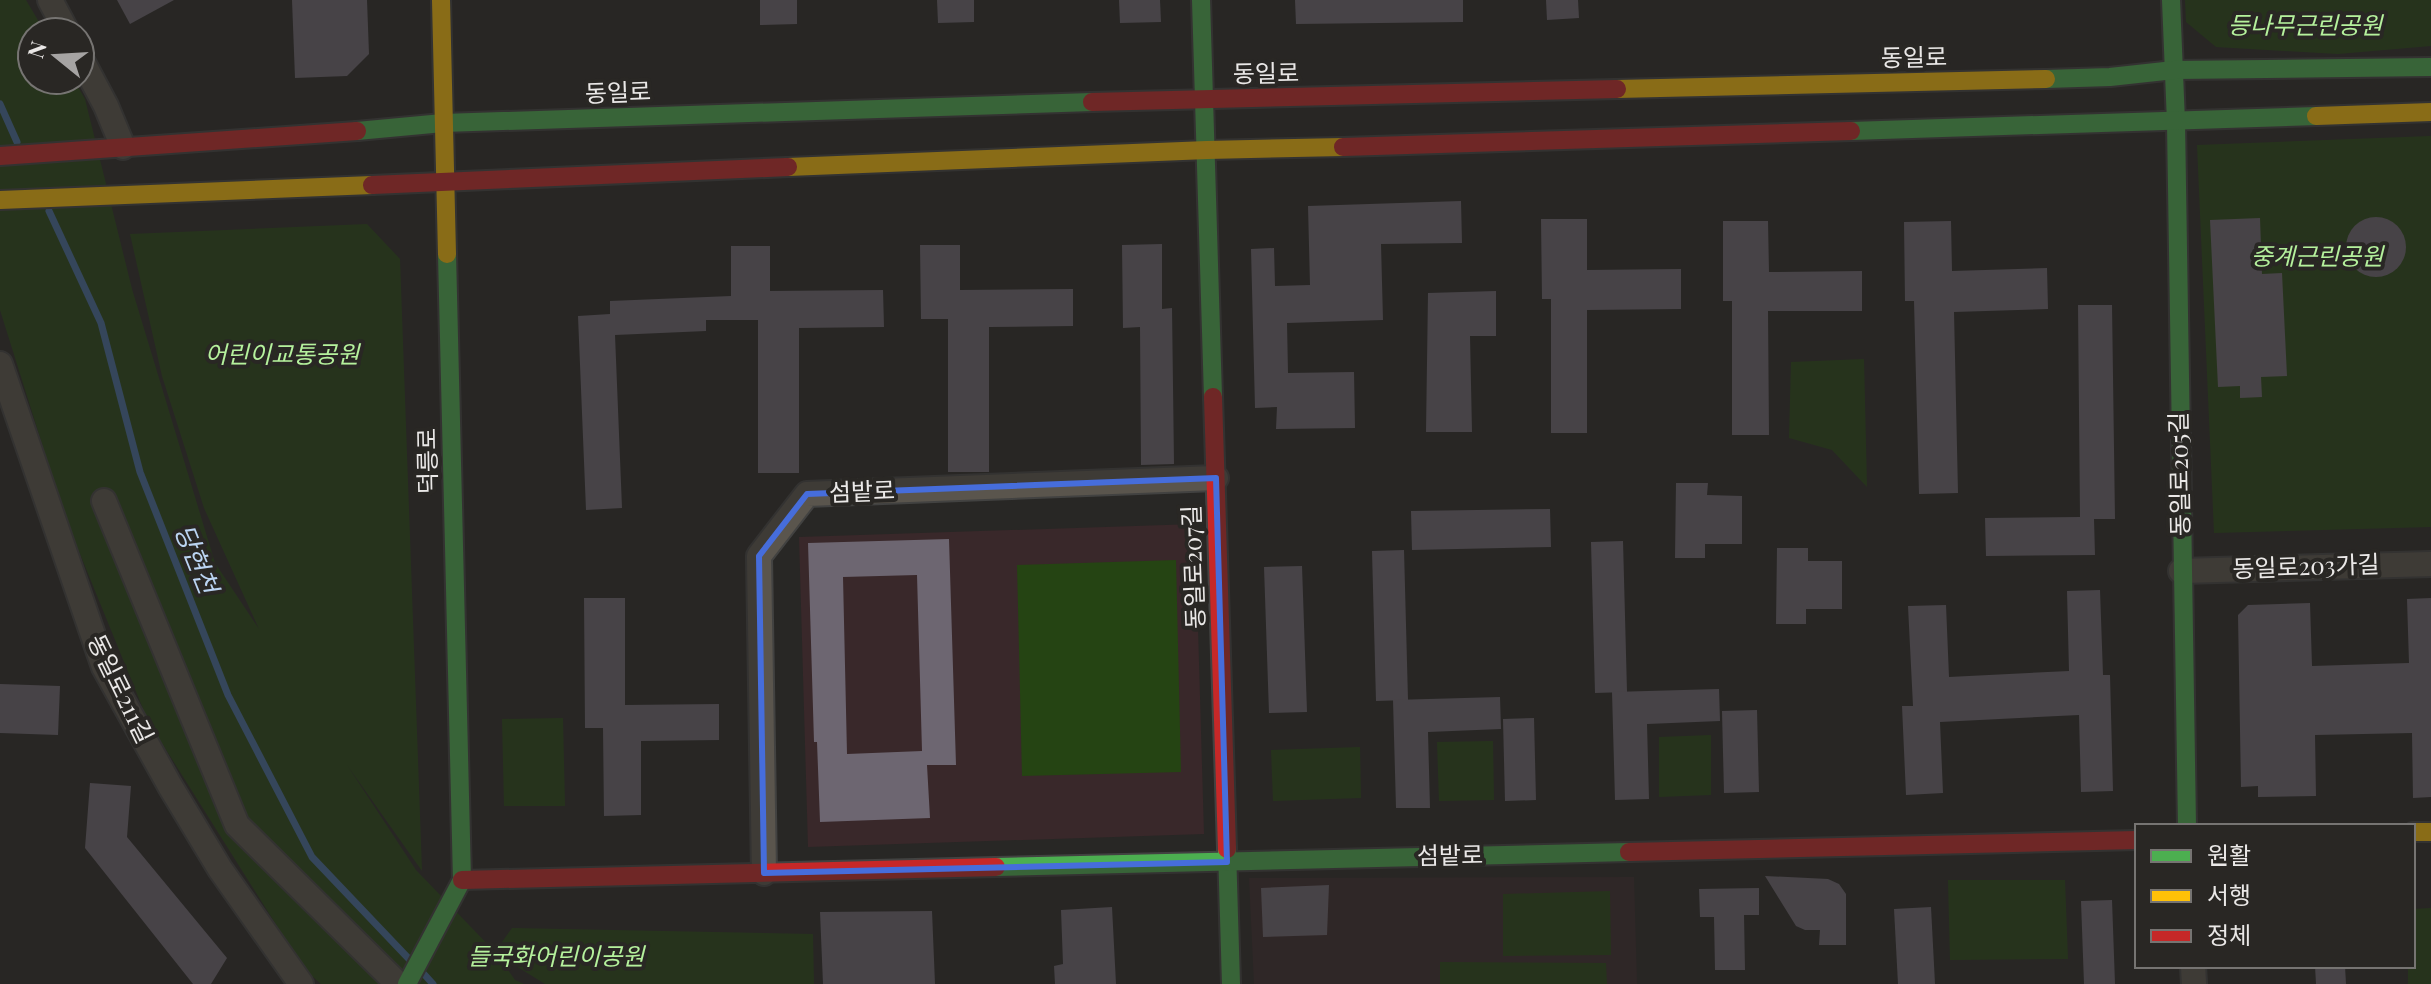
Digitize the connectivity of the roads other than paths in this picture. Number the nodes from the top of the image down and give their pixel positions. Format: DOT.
graph roads {
  1 [pos="441,0"];
  2 [pos="1201,0"];
  3 [pos="2171,0"];
  4 [pos="2431,67"];
  5 [pos="2174,70"];
  6 [pos="96,87"];
  7 [pos="1205,99"];
  8 [pos="2431,112"];
  9 [pos="2176,122"];
  10 [pos="443,123"];
  11 [pos="113,147"];
  12 [pos="1207,150"];
  13 [pos="0,156"];
  14 [pos="445,183"];
  15 [pos="0,200"];
  16 [pos="0,364"];
  17 [pos="1216,478"];
  18 [pos="104,501"];
  19 [pos="2431,564"];
  20 [pos="2181,571"];
  21 [pos="2187,824"];
  22 [pos="2135,840"];
  23 [pos="1227,862"];
  24 [pos="764,873"];
  25 [pos="462,880"];
  26 [pos="301,984"];
  27 [pos="398,984"];
  28 [pos="407,984"];
  29 [pos="1231,984"];
  1 -- 10 [label="main road, 덕릉로"];
  2 -- 7 [label="main road, 동일로207길"];
  3 -- 5 [label="main road, 동일로205길"];
  4 -- 5 [label="main road, 동일로"];
  5 -- 7 [label="main road, 동일로"];
  5 -- 9 [label="main road, 동일로205길"];
  6 -- 11 [label="street"];
  7 -- 10 [label="main road, 동일로"];
  7 -- 12 [label="main road, 동일로207길"];
  8 -- 9 [label="main road"];
  9 -- 12 [label="main road"];
  9 -- 20 [label="main road, 동일로205길"];
  10 -- 11 [label="main road, 동일로"];
  10 -- 14 [label="main road, 덕릉로"];
  11 -- 13 [label="main road, 동일로"];
  12 -- 14 [label="main road"];
  12 -- 17 [label="main road, 동일로207길"];
  14 -- 15 [label="main road"];
  14 -- 25 [label="main road, 덕릉로"];
  16 -- 26 [label="street, 동일로211길"];
  17 -- 23 [label="main road, 동일로207길"];
  17 -- 24 [label="street, 섬밭로"];
  18 -- 27 [label="street"];
  19 -- 20 [label="street, 동일로203가길"];
  20 -- 21 [label="main road, 동일로205길"];
  22 -- 23 [label="main road, 섬밭로"];
  23 -- 24 [label="main road, 섬밭로"];
  23 -- 29 [label="main road, 동일로207길"];
  24 -- 25 [label="main road, 섬밭로"];
  25 -- 28 [label="main road, 덕릉로"];
}
